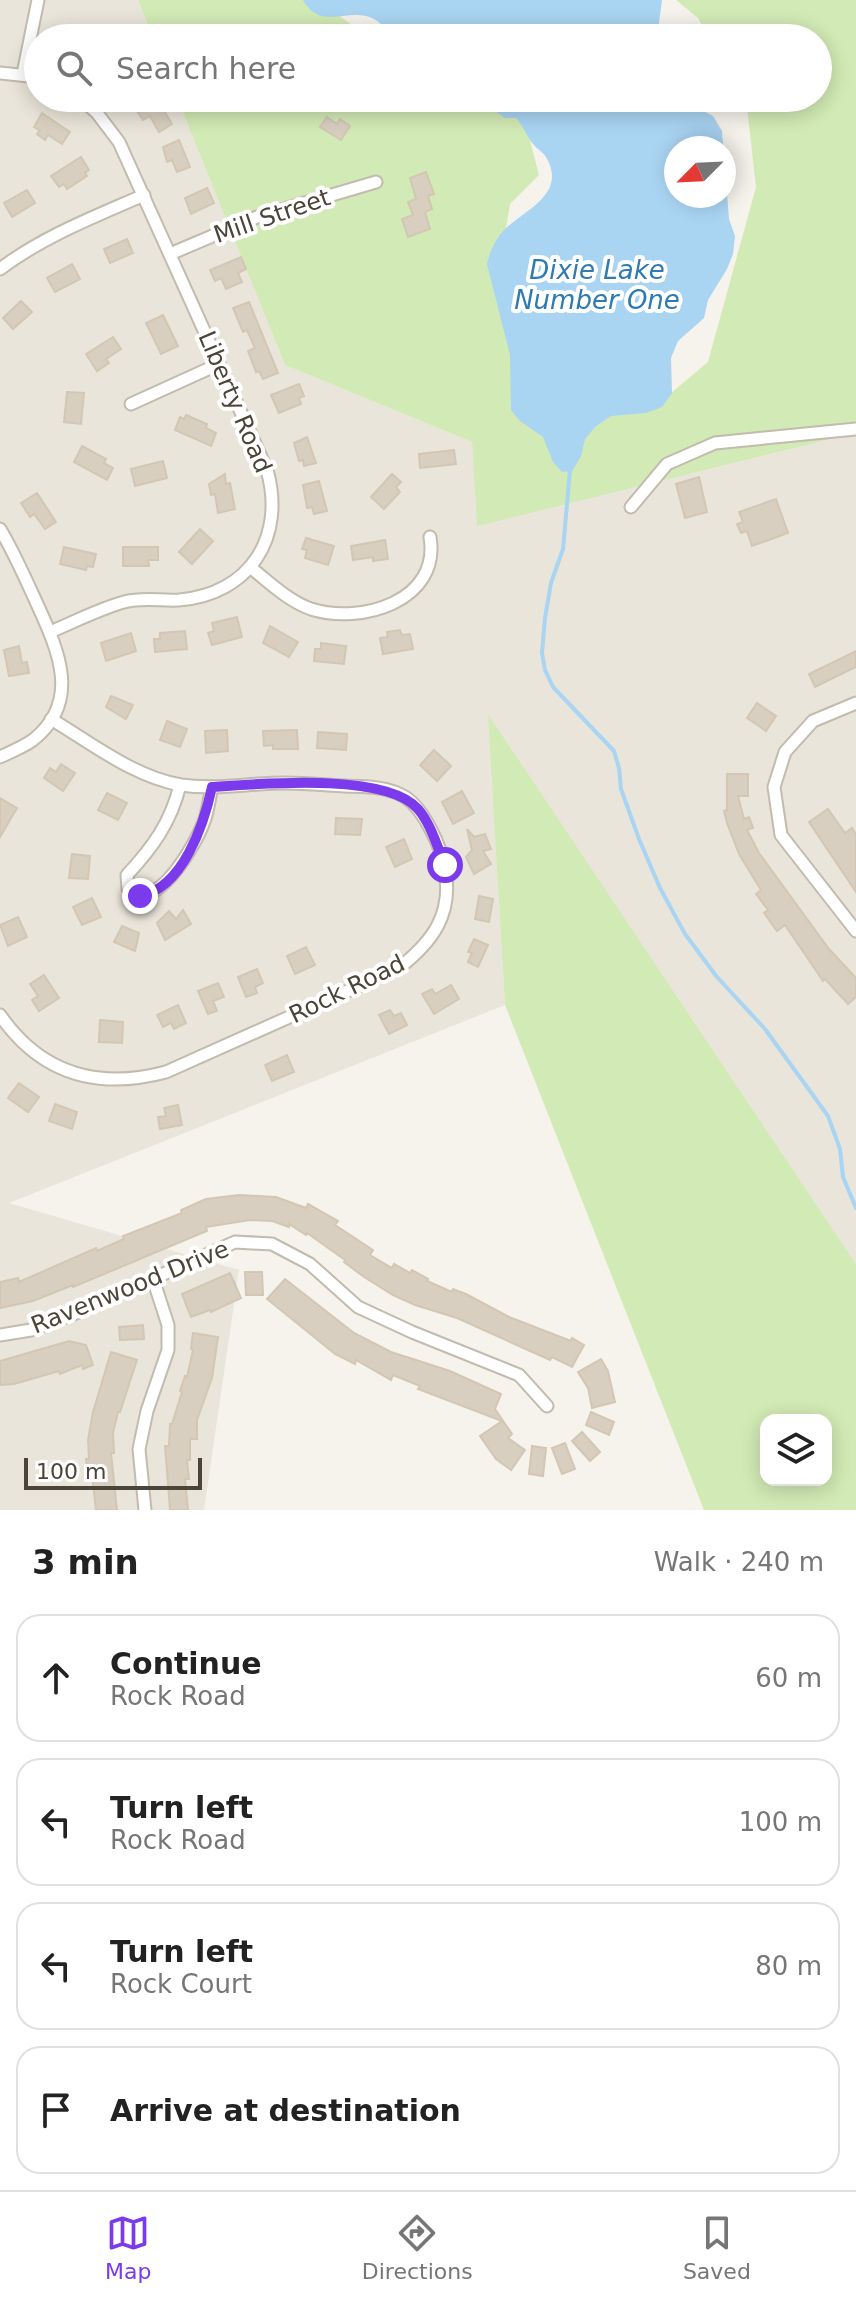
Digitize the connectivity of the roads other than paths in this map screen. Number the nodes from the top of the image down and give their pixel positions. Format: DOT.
graph roads {
  1 [pos="38,0"];
  2 [pos="33,24"];
  3 [pos="24,69"];
  4 [pos="0,73"];
  5 [pos="23,74"];
  6 [pos="96,112"];
  7 [pos="376,182"];
  8 [pos="144,195"];
  9 [pos="170,254"];
  10 [pos="0,269"];
  11 [pos="219,364"];
  12 [pos="131,404"];
  13 [pos="856,429"];
  14 [pos="631,507"];
  15 [pos="0,529"];
  16 [pos="430,537"];
  17 [pos="250,567"];
  18 [pos="50,632"];
  19 [pos="856,703"];
  20 [pos="51,719"];
  21 [pos="0,757"];
  22 [pos="180,785"];
  23 [pos="212,787"];
  24 [pos="856,931"];
  25 [pos="0,1015"];
  26 [pos="153,1279"];
  27 [pos="0,1335"];
  28 [pos="547,1406"];
  29 [pos="145,1510"];
  1 -- 2 [label="street"];
  3 -- 5 [label="street"];
  4 -- 5 [label="street"];
  6 -- 8 [label="street, Liberty Road"];
  7 -- 9 [label="street, Mill Street"];
  8 -- 9 [label="street, Liberty Road"];
  8 -- 10 [label="street"];
  9 -- 11 [label="street, Liberty Road"];
  11 -- 12 [label="street"];
  11 -- 17 [label="street, Liberty Road"];
  13 -- 14 [label="street"];
  15 -- 18 [label="street"];
  16 -- 17 [label="street"];
  17 -- 18 [label="street, Liberty Road"];
  18 -- 20 [label="street"];
  19 -- 24 [label="street"];
  20 -- 21 [label="street"];
  20 -- 22 [label="street, Rock Road"];
  22 -- 23 [label="street, Rock Road"];
  22 -- 23 [label="street"];
  23 -- 25 [label="street, Rock Road"];
  26 -- 27 [label="street, Ravenwood Drive"];
  26 -- 28 [label="street, Ravenwood Drive"];
  26 -- 29 [label="street"];
}
